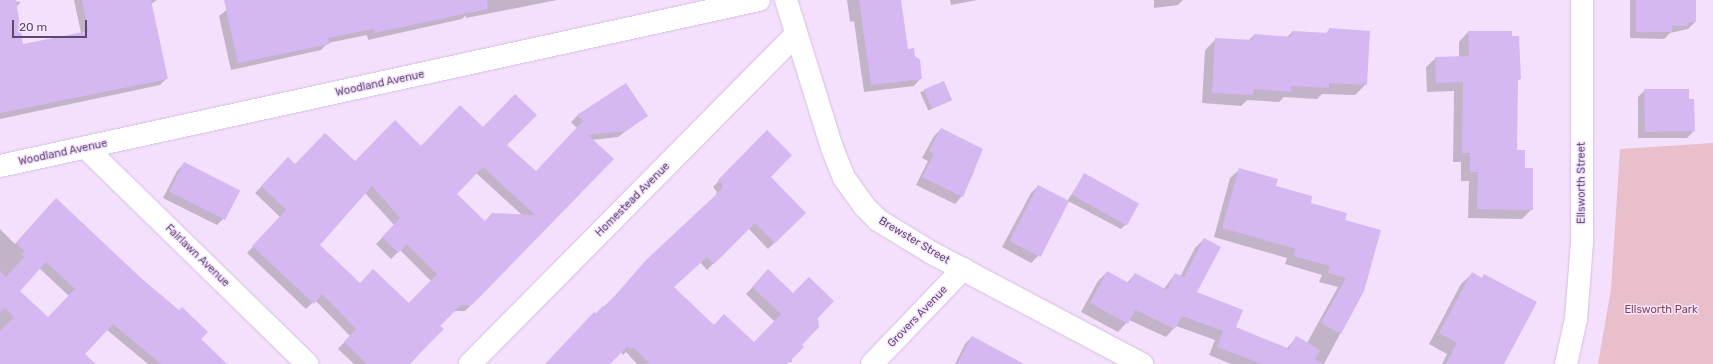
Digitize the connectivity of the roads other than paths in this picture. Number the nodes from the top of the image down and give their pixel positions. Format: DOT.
graph roads {
  1 [pos="759,0"];
  2 [pos="786,0"];
  3 [pos="1582,0"];
  4 [pos="795,36"];
  5 [pos="87,149"];
  6 [pos="0,166"];
  7 [pos="963,269"];
  8 [pos="306,364"];
  9 [pos="470,364"];
  10 [pos="872,364"];
  11 [pos="1142,364"];
  12 [pos="1566,364"];
  1 -- 5 [label="street, Woodland Avenue"];
  2 -- 4 [label="street, Brewster Street"];
  3 -- 12 [label="street, Ellsworth Street"];
  4 -- 7 [label="street, Brewster Street"];
  4 -- 9 [label="street, Homestead Avenue"];
  5 -- 6 [label="street, Woodland Avenue"];
  5 -- 8 [label="street, Fairlawn Avenue"];
  7 -- 10 [label="street, Grovers Avenue"];
  7 -- 11 [label="street, Brewster Street"];
}
